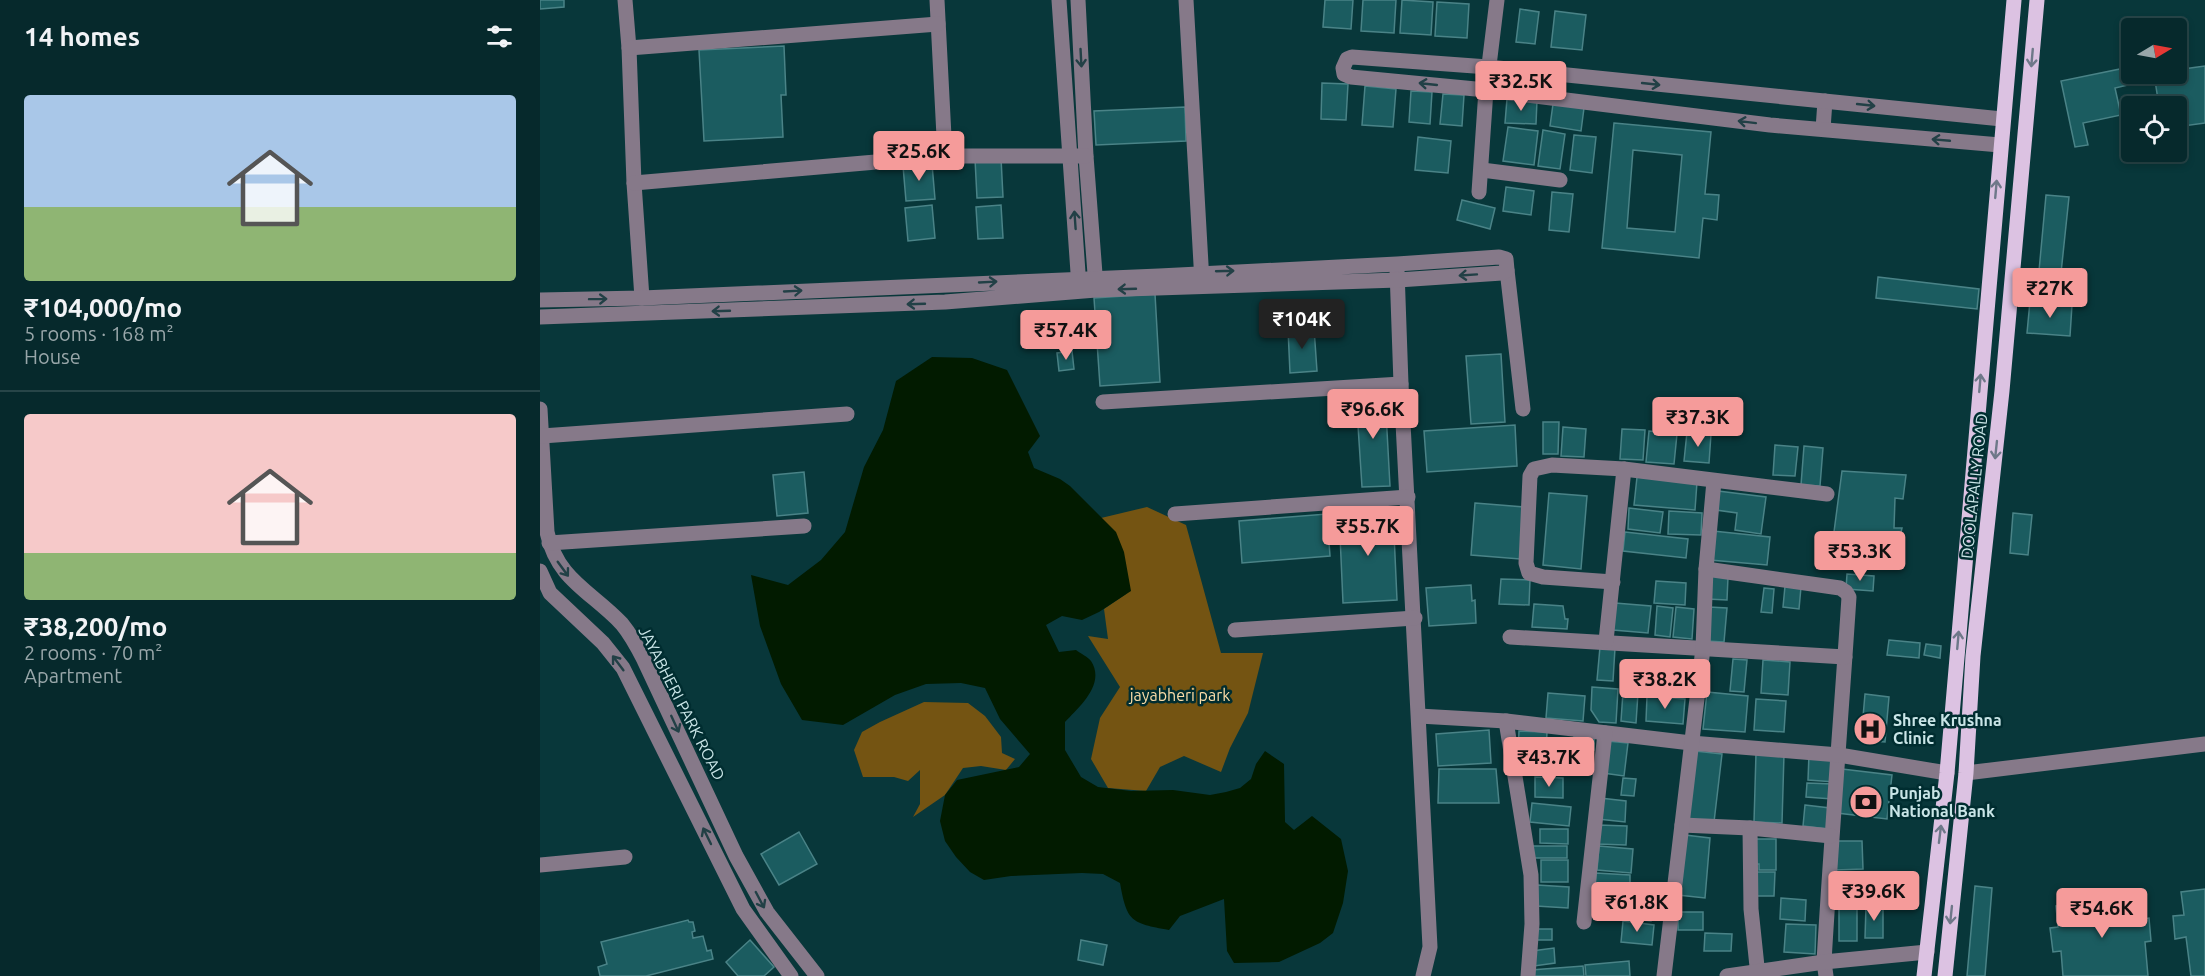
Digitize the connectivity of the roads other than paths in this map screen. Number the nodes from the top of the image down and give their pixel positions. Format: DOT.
graph roads {
  1 [pos="625,0"];
  2 [pos="937,0"];
  3 [pos="1059,0"];
  4 [pos="1078,0"];
  5 [pos="1186,0"];
  6 [pos="1497,0"];
  7 [pos="2014,0"];
  8 [pos="2037,0"];
  9 [pos="938,24"];
  10 [pos="629,48"];
  11 [pos="1488,67"];
  12 [pos="1614,80"];
  13 [pos="1486,90"];
  14 [pos="1825,101"];
  15 [pos="1610,105"];
  16 [pos="2002,119"];
  17 [pos="1823,129"];
  18 [pos="2000,145"];
  19 [pos="945,156"];
  20 [pos="1078,157"];
  21 [pos="1482,170"];
  22 [pos="1560,180"];
  23 [pos="634,183"];
  24 [pos="1479,192"];
  25 [pos="1397,272"];
  26 [pos="1202,279"];
  27 [pos="1096,284"];
  28 [pos="1079,285"];
  29 [pos="642,298"];
  30 [pos="540,300"];
  31 [pos="540,317"];
  32 [pos="1401,384"];
  33 [pos="1103,402"];
  34 [pos="540,409"];
  35 [pos="1523,409"];
  36 [pos="846,414"];
  37 [pos="542,436"];
  38 [pos="1624,469"];
  39 [pos="1714,481"];
  40 [pos="1827,494"];
  41 [pos="1408,497"];
  42 [pos="1175,514"];
  43 [pos="804,526"];
  44 [pos="549,543"];
  45 [pos="1706,569"];
  46 [pos="540,571"];
  47 [pos="1612,582"];
  48 [pos="1414,618"];
  49 [pos="1235,630"];
  50 [pos="1510,637"];
  51 [pos="1606,642"];
  52 [pos="1703,648"];
  53 [pos="1845,657"];
  54 [pos="1419,716"];
  55 [pos="1506,721"];
  56 [pos="1605,733"];
  57 [pos="1691,743"];
  58 [pos="2205,744"];
  59 [pos="1839,755"];
  60 [pos="1947,773"];
  61 [pos="1966,773"];
  62 [pos="1682,825"];
  63 [pos="1750,828"];
  64 [pos="1831,836"];
  65 [pos="625,857"];
  66 [pos="540,865"];
  67 [pos="1584,922"];
  68 [pos="1927,952"];
  69 [pos="1825,969"];
  70 [pos="1758,973"];
  71 [pos="791,976"];
  72 [pos="817,976"];
  73 [pos="1423,976"];
  74 [pos="1528,976"];
  75 [pos="1664,976"];
  76 [pos="1727,976"];
  77 [pos="1924,976"];
  78 [pos="1945,976"];
  1 -- 10 [label="street"];
  2 -- 9 [label="street"];
  3 -- 20 [label="street"];
  4 -- 20 [label="street, one-way"];
  5 -- 26 [label="street"];
  6 -- 11 [label="street"];
  7 -- 16 [label="main road, DOOLAPALLY ROAD"];
  8 -- 61 [label="main road, DOOLAPALLY ROAD, one-way"];
  9 -- 10 [label="street"];
  9 -- 19 [label="street"];
  10 -- 23 [label="street"];
  11 -- 12 [label="street"];
  11 -- 13 [label="street"];
  13 -- 11 [label="street, one-way"];
  12 -- 14 [label="street, one-way"];
  12 -- 15 [label="street"];
  13 -- 15 [label="street"];
  13 -- 21 [label="street"];
  14 -- 16 [label="street, one-way"];
  14 -- 17 [label="street"];
  17 -- 15 [label="street, one-way"];
  16 -- 18 [label="main road, DOOLAPALLY ROAD"];
  18 -- 17 [label="street, one-way"];
  60 -- 18 [label="main road, DOOLAPALLY ROAD, one-way"];
  19 -- 20 [label="street"];
  19 -- 23 [label="street"];
  20 -- 27 [label="street"];
  28 -- 20 [label="street, one-way"];
  21 -- 22 [label="street"];
  21 -- 24 [label="street"];
  23 -- 29 [label="street"];
  25 -- 26 [label="street"];
  25 -- 32 [label="street"];
  25 -- 35 [label="street"];
  26 -- 27 [label="street"];
  27 -- 28 [label="street"];
  29 -- 28 [label="street, one-way"];
  28 -- 31 [label="street, one-way"];
  30 -- 29 [label="street, one-way"];
  32 -- 33 [label="street"];
  32 -- 41 [label="street"];
  34 -- 37 [label="street, JAYABHERI PARK ROAD"];
  36 -- 37 [label="street"];
  37 -- 44 [label="street, JAYABHERI PARK ROAD"];
  38 -- 39 [label="street"];
  38 -- 47 [label="street"];
  38 -- 47 [label="street"];
  39 -- 40 [label="street"];
  39 -- 45 [label="street"];
  41 -- 42 [label="street"];
  41 -- 48 [label="street"];
  43 -- 44 [label="street"];
  44 -- 72 [label="street, JAYABHERI PARK ROAD, one-way"];
  45 -- 52 [label="street"];
  45 -- 53 [label="street"];
  71 -- 46 [label="street, one-way"];
  47 -- 51 [label="street"];
  48 -- 49 [label="street"];
  48 -- 54 [label="street"];
  50 -- 51 [label="street"];
  51 -- 52 [label="street"];
  52 -- 53 [label="street"];
  52 -- 57 [label="street"];
  53 -- 59 [label="street"];
  54 -- 55 [label="street"];
  54 -- 73 [label="street"];
  55 -- 56 [label="street"];
  55 -- 74 [label="street"];
  56 -- 57 [label="street"];
  56 -- 67 [label="street"];
  57 -- 59 [label="street"];
  57 -- 62 [label="street"];
  58 -- 61 [label="street"];
  59 -- 60 [label="street"];
  59 -- 64 [label="street"];
  68 -- 60 [label="main road, DOOLAPALLY ROAD, one-way"];
  61 -- 78 [label="main road, DOOLAPALLY ROAD, one-way"];
  62 -- 63 [label="street"];
  62 -- 75 [label="street"];
  63 -- 64 [label="street"];
  63 -- 70 [label="street"];
  64 -- 69 [label="street"];
  65 -- 66 [label="street"];
  68 -- 69 [label="street"];
  68 -- 77 [label="main road, DOOLAPALLY ROAD"];
  69 -- 70 [label="street"];
  70 -- 76 [label="street"];
}
